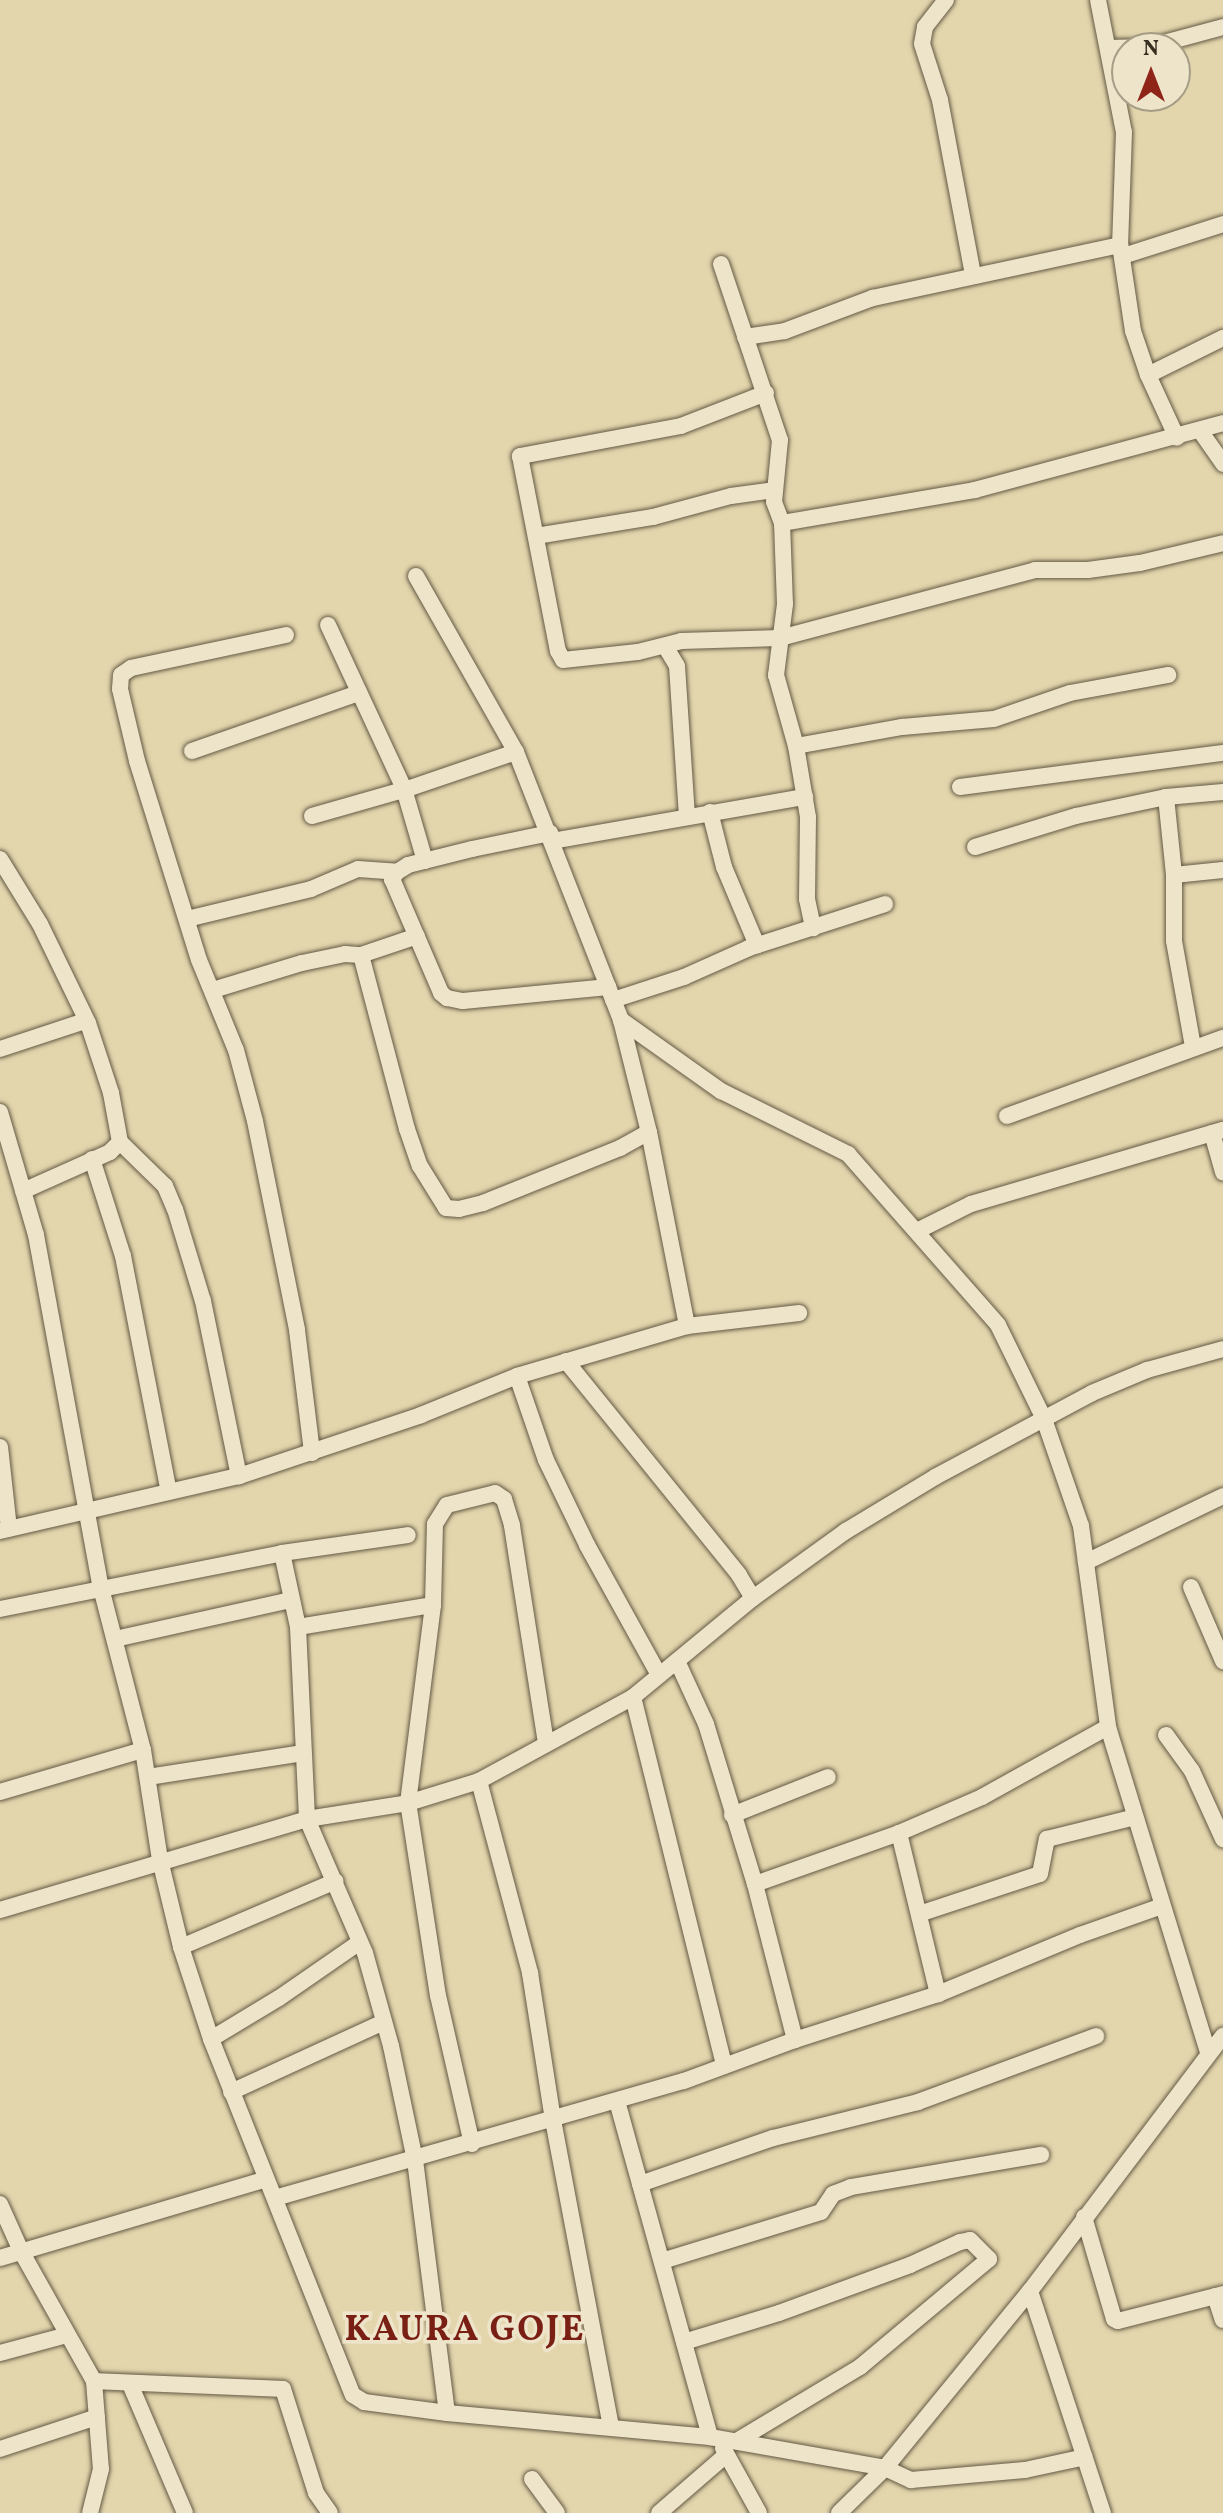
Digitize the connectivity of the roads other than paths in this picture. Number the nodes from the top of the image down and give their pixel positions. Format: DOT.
graph roads {
  1 [pos="946,0"];
  2 [pos="1098,0"];
  3 [pos="1223,27"];
  4 [pos="1108,48"];
  5 [pos="1223,224"];
  6 [pos="1122,250"];
  7 [pos="721,264"];
  8 [pos="973,274"];
  9 [pos="745,337"];
  10 [pos="1223,338"];
  11 [pos="1148,375"];
  12 [pos="766,393"];
  13 [pos="1223,423"];
  14 [pos="1201,432"];
  15 [pos="1177,438"];
  16 [pos="1223,464"];
  17 [pos="774,490"];
  18 [pos="782,523"];
  19 [pos="536,536"];
  20 [pos="1223,543"];
  21 [pos="416,576"];
  22 [pos="328,625"];
  23 [pos="286,635"];
  24 [pos="780,638"];
  25 [pos="665,646"];
  26 [pos="1168,675"];
  27 [pos="359,693"];
  28 [pos="796,746"];
  29 [pos="192,751"];
  30 [pos="516,752"];
  31 [pos="1223,753"];
  32 [pos="960,787"];
  33 [pos="404,789"];
  34 [pos="1223,792"];
  35 [pos="805,797"];
  36 [pos="1166,797"];
  37 [pos="710,812"];
  38 [pos="312,816"];
  39 [pos="687,816"];
  40 [pos="551,837"];
  41 [pos="975,847"];
  42 [pos="0,859"];
  43 [pos="425,861"];
  44 [pos="1223,870"];
  45 [pos="397,872"];
  46 [pos="1174,875"];
  47 [pos="885,904"];
  48 [pos="187,919"];
  49 [pos="813,928"];
  50 [pos="417,936"];
  51 [pos="757,945"];
  52 [pos="361,955"];
  53 [pos="213,990"];
  54 [pos="610,994"];
  55 [pos="621,1020"];
  56 [pos="85,1021"];
  57 [pos="1223,1038"];
  58 [pos="1193,1047"];
  59 [pos="0,1049"];
  60 [pos="0,1112"];
  61 [pos="1007,1116"];
  62 [pos="1217,1131"];
  63 [pos="649,1132"];
  64 [pos="120,1142"];
  65 [pos="92,1159"];
  66 [pos="1223,1172"];
  67 [pos="23,1191"];
  68 [pos="917,1231"];
  69 [pos="799,1313"];
  70 [pos="687,1326"];
  71 [pos="1223,1349"];
  72 [pos="566,1361"];
  73 [pos="517,1376"];
  74 [pos="1044,1419"];
  75 [pos="0,1447"];
  76 [pos="312,1453"];
  77 [pos="239,1476"];
  78 [pos="169,1492"];
  79 [pos="1223,1496"];
  80 [pos="88,1512"];
  81 [pos="5,1530"];
  82 [pos="408,1535"];
  83 [pos="282,1553"];
  84 [pos="1086,1562"];
  85 [pos="1191,1587"];
  86 [pos="101,1588"];
  87 [pos="753,1598"];
  88 [pos="291,1600"];
  89 [pos="433,1605"];
  90 [pos="0,1609"];
  91 [pos="298,1627"];
  92 [pos="115,1639"];
  93 [pos="677,1661"];
  94 [pos="1223,1661"];
  95 [pos="659,1675"];
  96 [pos="633,1697"];
  97 [pos="1108,1727"];
  98 [pos="1166,1735"];
  99 [pos="546,1743"];
  100 [pos="143,1750"];
  101 [pos="303,1753"];
  102 [pos="148,1777"];
  103 [pos="828,1777"];
  104 [pos="479,1781"];
  105 [pos="0,1792"];
  106 [pos="408,1803"];
  107 [pos="732,1815"];
  108 [pos="1135,1817"];
  109 [pos="307,1819"];
  110 [pos="899,1833"];
  111 [pos="1223,1839"];
  112 [pos="160,1860"];
  113 [pos="336,1881"];
  114 [pos="755,1884"];
  115 [pos="1162,1906"];
  116 [pos="0,1910"];
  117 [pos="919,1914"];
  118 [pos="360,1942"];
  119 [pos="181,1947"];
  120 [pos="938,1994"];
  121 [pos="384,2022"];
  122 [pos="1096,2036"];
  123 [pos="1223,2036"];
  124 [pos="211,2039"];
  125 [pos="795,2040"];
  126 [pos="1208,2053"];
  127 [pos="724,2066"];
  128 [pos="231,2092"];
  129 [pos="617,2101"];
  130 [pos="553,2120"];
  131 [pos="472,2144"];
  132 [pos="1041,2155"];
  133 [pos="415,2160"];
  134 [pos="266,2179"];
  135 [pos="640,2184"];
  136 [pos="275,2198"];
  137 [pos="0,2204"];
  138 [pos="1084,2217"];
  139 [pos="21,2251"];
  140 [pos="0,2258"];
  141 [pos="662,2261"];
  142 [pos="1030,2291"];
  143 [pos="1219,2295"];
  144 [pos="1223,2320"];
  145 [pos="67,2335"];
  146 [pos="684,2342"];
  147 [pos="0,2353"];
  148 [pos="94,2381"];
  149 [pos="130,2384"];
  150 [pos="447,2413"];
  151 [pos="97,2417"];
  152 [pos="611,2428"];
  153 [pos="722,2439"];
  154 [pos="0,2449"];
  155 [pos="726,2455"];
  156 [pos="1085,2457"];
  157 [pos="885,2468"];
  158 [pos="532,2479"];
  159 [pos="323,2511"];
  160 [pos="90,2513"];
  161 [pos="185,2513"];
  162 [pos="557,2513"];
  163 [pos="659,2513"];
  164 [pos="759,2513"];
  165 [pos="839,2513"];
  166 [pos="1103,2513"];
  1 -- 8 [label="street"];
  2 -- 4 [label="street"];
  3 -- 4 [label="street"];
  4 -- 6 [label="street"];
  5 -- 6 [label="street"];
  6 -- 8 [label="street"];
  6 -- 11 [label="street"];
  7 -- 9 [label="street"];
  8 -- 9 [label="street"];
  9 -- 12 [label="street"];
  10 -- 11 [label="street"];
  11 -- 15 [label="street"];
  12 -- 17 [label="street"];
  12 -- 19 [label="street"];
  13 -- 14 [label="street"];
  14 -- 15 [label="street"];
  14 -- 16 [label="street"];
  15 -- 18 [label="street"];
  17 -- 18 [label="street"];
  17 -- 19 [label="street"];
  18 -- 24 [label="street"];
  19 -- 25 [label="street"];
  20 -- 24 [label="street"];
  21 -- 30 [label="street"];
  22 -- 27 [label="street"];
  23 -- 48 [label="street"];
  24 -- 25 [label="street"];
  24 -- 28 [label="street"];
  25 -- 39 [label="street"];
  26 -- 28 [label="street"];
  27 -- 29 [label="street"];
  27 -- 33 [label="street"];
  28 -- 35 [label="street"];
  30 -- 33 [label="street"];
  30 -- 40 [label="street"];
  31 -- 32 [label="street"];
  33 -- 38 [label="street"];
  33 -- 43 [label="street"];
  34 -- 36 [label="street"];
  35 -- 37 [label="street"];
  35 -- 49 [label="street"];
  36 -- 41 [label="street"];
  36 -- 46 [label="street"];
  37 -- 39 [label="street"];
  37 -- 51 [label="street"];
  39 -- 40 [label="street"];
  40 -- 43 [label="street"];
  40 -- 54 [label="street"];
  42 -- 56 [label="street"];
  43 -- 45 [label="street"];
  44 -- 46 [label="street"];
  45 -- 48 [label="street"];
  45 -- 50 [label="street"];
  46 -- 58 [label="street"];
  47 -- 49 [label="street"];
  48 -- 53 [label="street"];
  49 -- 51 [label="street"];
  50 -- 52 [label="street"];
  50 -- 54 [label="street"];
  51 -- 54 [label="street"];
  52 -- 53 [label="street"];
  52 -- 63 [label="street"];
  53 -- 76 [label="street"];
  54 -- 55 [label="street"];
  55 -- 63 [label="street"];
  55 -- 68 [label="street"];
  56 -- 59 [label="street"];
  56 -- 64 [label="street"];
  57 -- 58 [label="street"];
  58 -- 61 [label="street"];
  60 -- 67 [label="street"];
  62 -- 66 [label="street"];
  62 -- 68 [label="street"];
  63 -- 70 [label="street"];
  64 -- 65 [label="street"];
  64 -- 77 [label="street"];
  65 -- 67 [label="street"];
  65 -- 78 [label="street"];
  67 -- 80 [label="street"];
  68 -- 74 [label="street"];
  69 -- 70 [label="street"];
  70 -- 72 [label="street"];
  71 -- 74 [label="street"];
  72 -- 73 [label="street"];
  72 -- 87 [label="street"];
  73 -- 76 [label="street"];
  73 -- 95 [label="street"];
  74 -- 84 [label="street"];
  74 -- 87 [label="street"];
  75 -- 81 [label="street"];
  76 -- 77 [label="street"];
  77 -- 78 [label="street"];
  78 -- 80 [label="street"];
  79 -- 84 [label="street"];
  80 -- 81 [label="street"];
  80 -- 86 [label="street"];
  82 -- 83 [label="street"];
  83 -- 86 [label="street"];
  83 -- 88 [label="street"];
  84 -- 97 [label="street"];
  85 -- 94 [label="street"];
  86 -- 90 [label="street"];
  86 -- 92 [label="street"];
  87 -- 93 [label="street"];
  88 -- 91 [label="street"];
  88 -- 92 [label="street"];
  89 -- 91 [label="street"];
  89 -- 99 [label="street"];
  89 -- 106 [label="street"];
  91 -- 101 [label="street"];
  92 -- 100 [label="street"];
  93 -- 95 [label="street"];
  93 -- 107 [label="street"];
  95 -- 96 [label="street"];
  96 -- 99 [label="street"];
  96 -- 127 [label="street"];
  97 -- 108 [label="street"];
  97 -- 110 [label="street"];
  98 -- 111 [label="street"];
  99 -- 104 [label="street"];
  100 -- 102 [label="street"];
  100 -- 105 [label="street"];
  101 -- 102 [label="street"];
  101 -- 109 [label="street"];
  102 -- 112 [label="street"];
  103 -- 107 [label="street"];
  104 -- 106 [label="street"];
  104 -- 130 [label="street"];
  106 -- 109 [label="street"];
  106 -- 131 [label="street"];
  107 -- 114 [label="street"];
  108 -- 115 [label="street"];
  108 -- 117 [label="street"];
  109 -- 112 [label="street"];
  109 -- 113 [label="street"];
  110 -- 114 [label="street"];
  110 -- 117 [label="street"];
  112 -- 116 [label="street"];
  112 -- 119 [label="street"];
  113 -- 118 [label="street"];
  113 -- 119 [label="street"];
  114 -- 125 [label="street"];
  115 -- 120 [label="street"];
  115 -- 126 [label="street"];
  117 -- 120 [label="street"];
  118 -- 121 [label="street"];
  118 -- 124 [label="street"];
  119 -- 124 [label="street"];
  120 -- 125 [label="street"];
  121 -- 128 [label="street"];
  121 -- 133 [label="street"];
  122 -- 135 [label="street"];
  123 -- 126 [label="street"];
  124 -- 128 [label="street"];
  125 -- 127 [label="street"];
  126 -- 138 [label="street"];
  127 -- 129 [label="street"];
  128 -- 134 [label="street"];
  129 -- 130 [label="street"];
  129 -- 135 [label="street"];
  130 -- 131 [label="street"];
  130 -- 152 [label="street"];
  131 -- 133 [label="street"];
  132 -- 141 [label="street"];
  133 -- 136 [label="street"];
  133 -- 150 [label="street"];
  134 -- 136 [label="street"];
  134 -- 139 [label="street"];
  135 -- 141 [label="street"];
  136 -- 150 [label="street"];
  137 -- 139 [label="street"];
  138 -- 142 [label="street"];
  138 -- 143 [label="street"];
  139 -- 140 [label="street"];
  139 -- 145 [label="street"];
  141 -- 146 [label="street"];
  142 -- 156 [label="street"];
  142 -- 157 [label="street"];
  143 -- 144 [label="street"];
  145 -- 147 [label="street"];
  145 -- 148 [label="street"];
  146 -- 153 [label="street"];
  146 -- 153 [label="street"];
  148 -- 149 [label="street"];
  148 -- 151 [label="street"];
  149 -- 159 [label="street"];
  149 -- 161 [label="street"];
  150 -- 152 [label="street"];
  151 -- 154 [label="street"];
  151 -- 160 [label="street"];
  152 -- 153 [label="street"];
  153 -- 155 [label="street"];
  153 -- 157 [label="street"];
  155 -- 163 [label="street"];
  155 -- 164 [label="street"];
  156 -- 157 [label="street"];
  156 -- 166 [label="street"];
  157 -- 165 [label="street"];
  158 -- 162 [label="street"];
}
